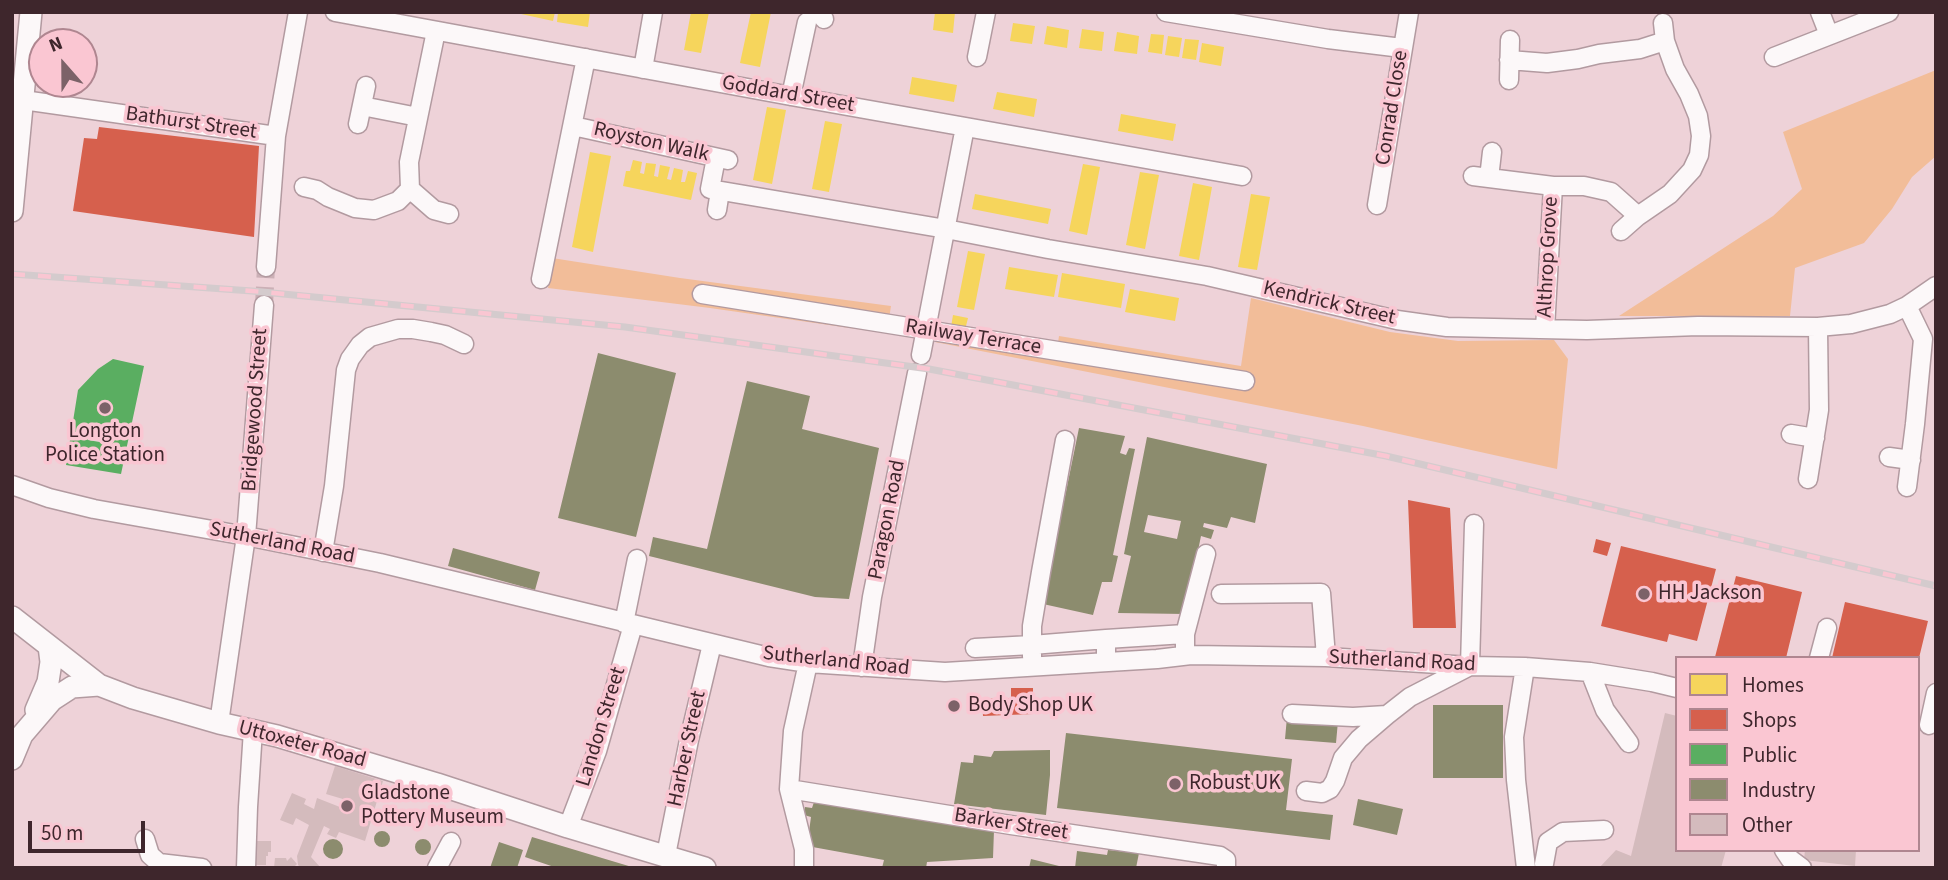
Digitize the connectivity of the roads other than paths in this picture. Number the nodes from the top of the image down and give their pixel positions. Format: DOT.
graph roads {
  1 [pos="30,12"];
  2 [pos="298,12"];
  3 [pos="335,12"];
  4 [pos="653,12"];
  5 [pos="986,12"];
  6 [pos="1166,12"];
  7 [pos="1409,12"];
  8 [pos="1819,12"];
  9 [pos="1889,12"];
  10 [pos="817,18"];
  11 [pos="436,31"];
  12 [pos="1829,36"];
  13 [pos="1510,40"];
  14 [pos="1402,48"];
  15 [pos="977,57"];
  16 [pos="1774,57"];
  17 [pos="586,58"];
  18 [pos="1509,60"];
  19 [pos="643,69"];
  20 [pos="1509,80"];
  21 [pos="366,86"];
  22 [pos="791,96"];
  23 [pos="23,100"];
  24 [pos="362,106"];
  25 [pos="418,117"];
  26 [pos="358,124"];
  27 [pos="573,126"];
  28 [pos="965,127"];
  29 [pos="276,136"];
  30 [pos="1492,152"];
  31 [pos="1242,176"];
  32 [pos="1553,186"];
  33 [pos="304,187"];
  34 [pos="410,189"];
  35 [pos="720,191"];
  36 [pos="328,197"];
  37 [pos="1377,205"];
  38 [pos="717,210"];
  39 [pos="12,211"];
  40 [pos="449,214"];
  41 [pos="320,215"];
  42 [pos="1638,216"];
  43 [pos="946,229"];
  44 [pos="1621,231"];
  45 [pos="266,267"];
  46 [pos="541,279"];
  47 [pos="1936,286"];
  48 [pos="702,294"];
  49 [pos="264,305"];
  50 [pos="1907,306"];
  51 [pos="1818,327"];
  52 [pos="1545,329"];
  53 [pos="926,331"];
  54 [pos="464,344"];
  55 [pos="1245,381"];
  56 [pos="1791,434"];
  57 [pos="1815,438"];
  58 [pos="1065,440"];
  59 [pos="1889,457"];
  60 [pos="1911,460"];
  61 [pos="1808,479"];
  62 [pos="12,485"];
  63 [pos="1907,487"];
  64 [pos="1474,524"];
  65 [pos="246,536"];
  66 [pos="323,552"];
  67 [pos="1206,554"];
  68 [pos="637,559"];
  69 [pos="1221,594"];
  70 [pos="12,617"];
  71 [pos="628,624"];
  72 [pos="1827,628"];
  73 [pos="1185,634"];
  74 [pos="1106,639"];
  75 [pos="712,643"];
  76 [pos="1032,645"];
  77 [pos="48,646"];
  78 [pos="975,648"];
  79 [pos="1185,655"];
  80 [pos="1820,656"];
  81 [pos="1326,657"];
  82 [pos="1106,662"];
  83 [pos="808,663"];
  84 [pos="1470,666"];
  85 [pos="862,667"];
  86 [pos="1032,667"];
  87 [pos="1524,667"];
  88 [pos="1590,672"];
  89 [pos="99,685"];
  90 [pos="1675,688"];
  91 [pos="1936,693"];
  92 [pos="1292,714"];
  93 [pos="1387,715"];
  94 [pos="219,723"];
  95 [pos="253,730"];
  96 [pos="1927,730"];
  97 [pos="21,731"];
  98 [pos="1629,743"];
  99 [pos="12,759"];
  100 [pos="789,789"];
  101 [pos="1306,791"];
  102 [pos="568,827"];
  103 [pos="1604,830"];
  104 [pos="145,839"];
  105 [pos="452,842"];
  106 [pos="1785,852"];
  107 [pos="674,861"];
  108 [pos="1525,864"];
  109 [pos="1547,866"];
  110 [pos="202,868"];
  111 [pos="246,868"];
  112 [pos="437,868"];
  113 [pos="705,868"];
  114 [pos="804,868"];
  115 [pos="1226,868"];
  116 [pos="1802,868"];
  1 -- 23 [label="main road"];
  2 -- 29 [label="street"];
  3 -- 11 [label="street, Goddard Street"];
  4 -- 19 [label="street"];
  5 -- 15 [label="street"];
  6 -- 14 [label="street"];
  7 -- 14 [label="street, Conrad Close"];
  8 -- 12 [label="street"];
  9 -- 12 [label="street"];
  10 -- 22 [label="street"];
  11 -- 17 [label="street, Goddard Street"];
  11 -- 25 [label="street"];
  12 -- 16 [label="street"];
  13 -- 18 [label="street"];
  14 -- 37 [label="street, Conrad Close"];
  17 -- 19 [label="street, Goddard Street"];
  17 -- 27 [label="street, Royston Walk"];
  18 -- 20 [label="street"];
  18 -- 42 [label="street"];
  19 -- 22 [label="street, Goddard Street"];
  21 -- 24 [label="street"];
  22 -- 28 [label="street, Goddard Street"];
  23 -- 29 [label="street, Bathurst Street"];
  23 -- 39 [label="main road"];
  24 -- 25 [label="street"];
  24 -- 26 [label="street"];
  25 -- 34 [label="street"];
  27 -- 35 [label="street, Royston Walk"];
  27 -- 46 [label="street, Royston Walk"];
  28 -- 31 [label="street, Goddard Street"];
  28 -- 43 [label="street, Paragon Road"];
  29 -- 45 [label="street"];
  30 -- 32 [label="street, Althrop Grove"];
  32 -- 42 [label="street, Althrop Grove"];
  32 -- 52 [label="street, Althrop Grove"];
  33 -- 36 [label="street"];
  34 -- 36 [label="street"];
  34 -- 40 [label="street"];
  35 -- 38 [label="street"];
  35 -- 43 [label="street, Kendrick Street"];
  36 -- 41 [label="street"];
  42 -- 44 [label="street"];
  43 -- 52 [label="street, Kendrick Street"];
  43 -- 53 [label="street, Paragon Road"];
  47 -- 50 [label="street, Kendrick Street"];
  48 -- 53 [label="street, Railway Terrace"];
  49 -- 65 [label="street, Bridgewood Street"];
  50 -- 51 [label="street, Kendrick Street"];
  50 -- 60 [label="street"];
  51 -- 52 [label="street, Kendrick Street"];
  51 -- 57 [label="street"];
  53 -- 55 [label="street, Railway Terrace"];
  53 -- 85 [label="street, Paragon Road"];
  54 -- 66 [label="street"];
  56 -- 57 [label="street"];
  57 -- 61 [label="street"];
  58 -- 76 [label="street"];
  59 -- 60 [label="street"];
  60 -- 63 [label="street"];
  62 -- 65 [label="street, Sutherland Road"];
  64 -- 84 [label="street"];
  65 -- 66 [label="street, Sutherland Road"];
  65 -- 94 [label="street, Bridgewood Street"];
  66 -- 71 [label="street, Sutherland Road"];
  67 -- 73 [label="street"];
  68 -- 71 [label="street, Landon Street"];
  69 -- 81 [label="street"];
  70 -- 77 [label="main road"];
  71 -- 75 [label="street, Sutherland Road"];
  71 -- 102 [label="street, Landon Street"];
  72 -- 80 [label="street"];
  73 -- 74 [label="street"];
  73 -- 79 [label="street"];
  74 -- 76 [label="street"];
  74 -- 82 [label="street"];
  75 -- 83 [label="street, Sutherland Road"];
  75 -- 107 [label="street, Harber Street"];
  76 -- 78 [label="street"];
  76 -- 86 [label="street"];
  77 -- 89 [label="main road"];
  77 -- 97 [label="main road"];
  79 -- 81 [label="street, Sutherland Road"];
  79 -- 82 [label="street, Sutherland Road"];
  81 -- 84 [label="street, Sutherland Road"];
  82 -- 86 [label="street, Sutherland Road"];
  83 -- 85 [label="street, Sutherland Road"];
  83 -- 100 [label="street"];
  84 -- 87 [label="street, Sutherland Road"];
  84 -- 93 [label="street"];
  85 -- 86 [label="street, Sutherland Road"];
  87 -- 88 [label="street, Sutherland Road"];
  87 -- 108 [label="street"];
  88 -- 90 [label="street, Sutherland Road"];
  88 -- 98 [label="street"];
  89 -- 94 [label="main road, Uttoxeter Road"];
  89 -- 97 [label="main road"];
  91 -- 96 [label="street"];
  92 -- 93 [label="street"];
  93 -- 101 [label="street"];
  94 -- 95 [label="main road, Uttoxeter Road"];
  95 -- 102 [label="main road, Uttoxeter Road"];
  95 -- 111 [label="street"];
  97 -- 99 [label="main road"];
  100 -- 114 [label="street"];
  100 -- 115 [label="street, Barker Street"];
  102 -- 107 [label="main road, Uttoxeter Road"];
  103 -- 109 [label="street"];
  104 -- 110 [label="street"];
  105 -- 112 [label="street"];
  106 -- 116 [label="street"];
  107 -- 113 [label="main road, Uttoxeter Road"];
  108 -- 109 [label="street"];
}
